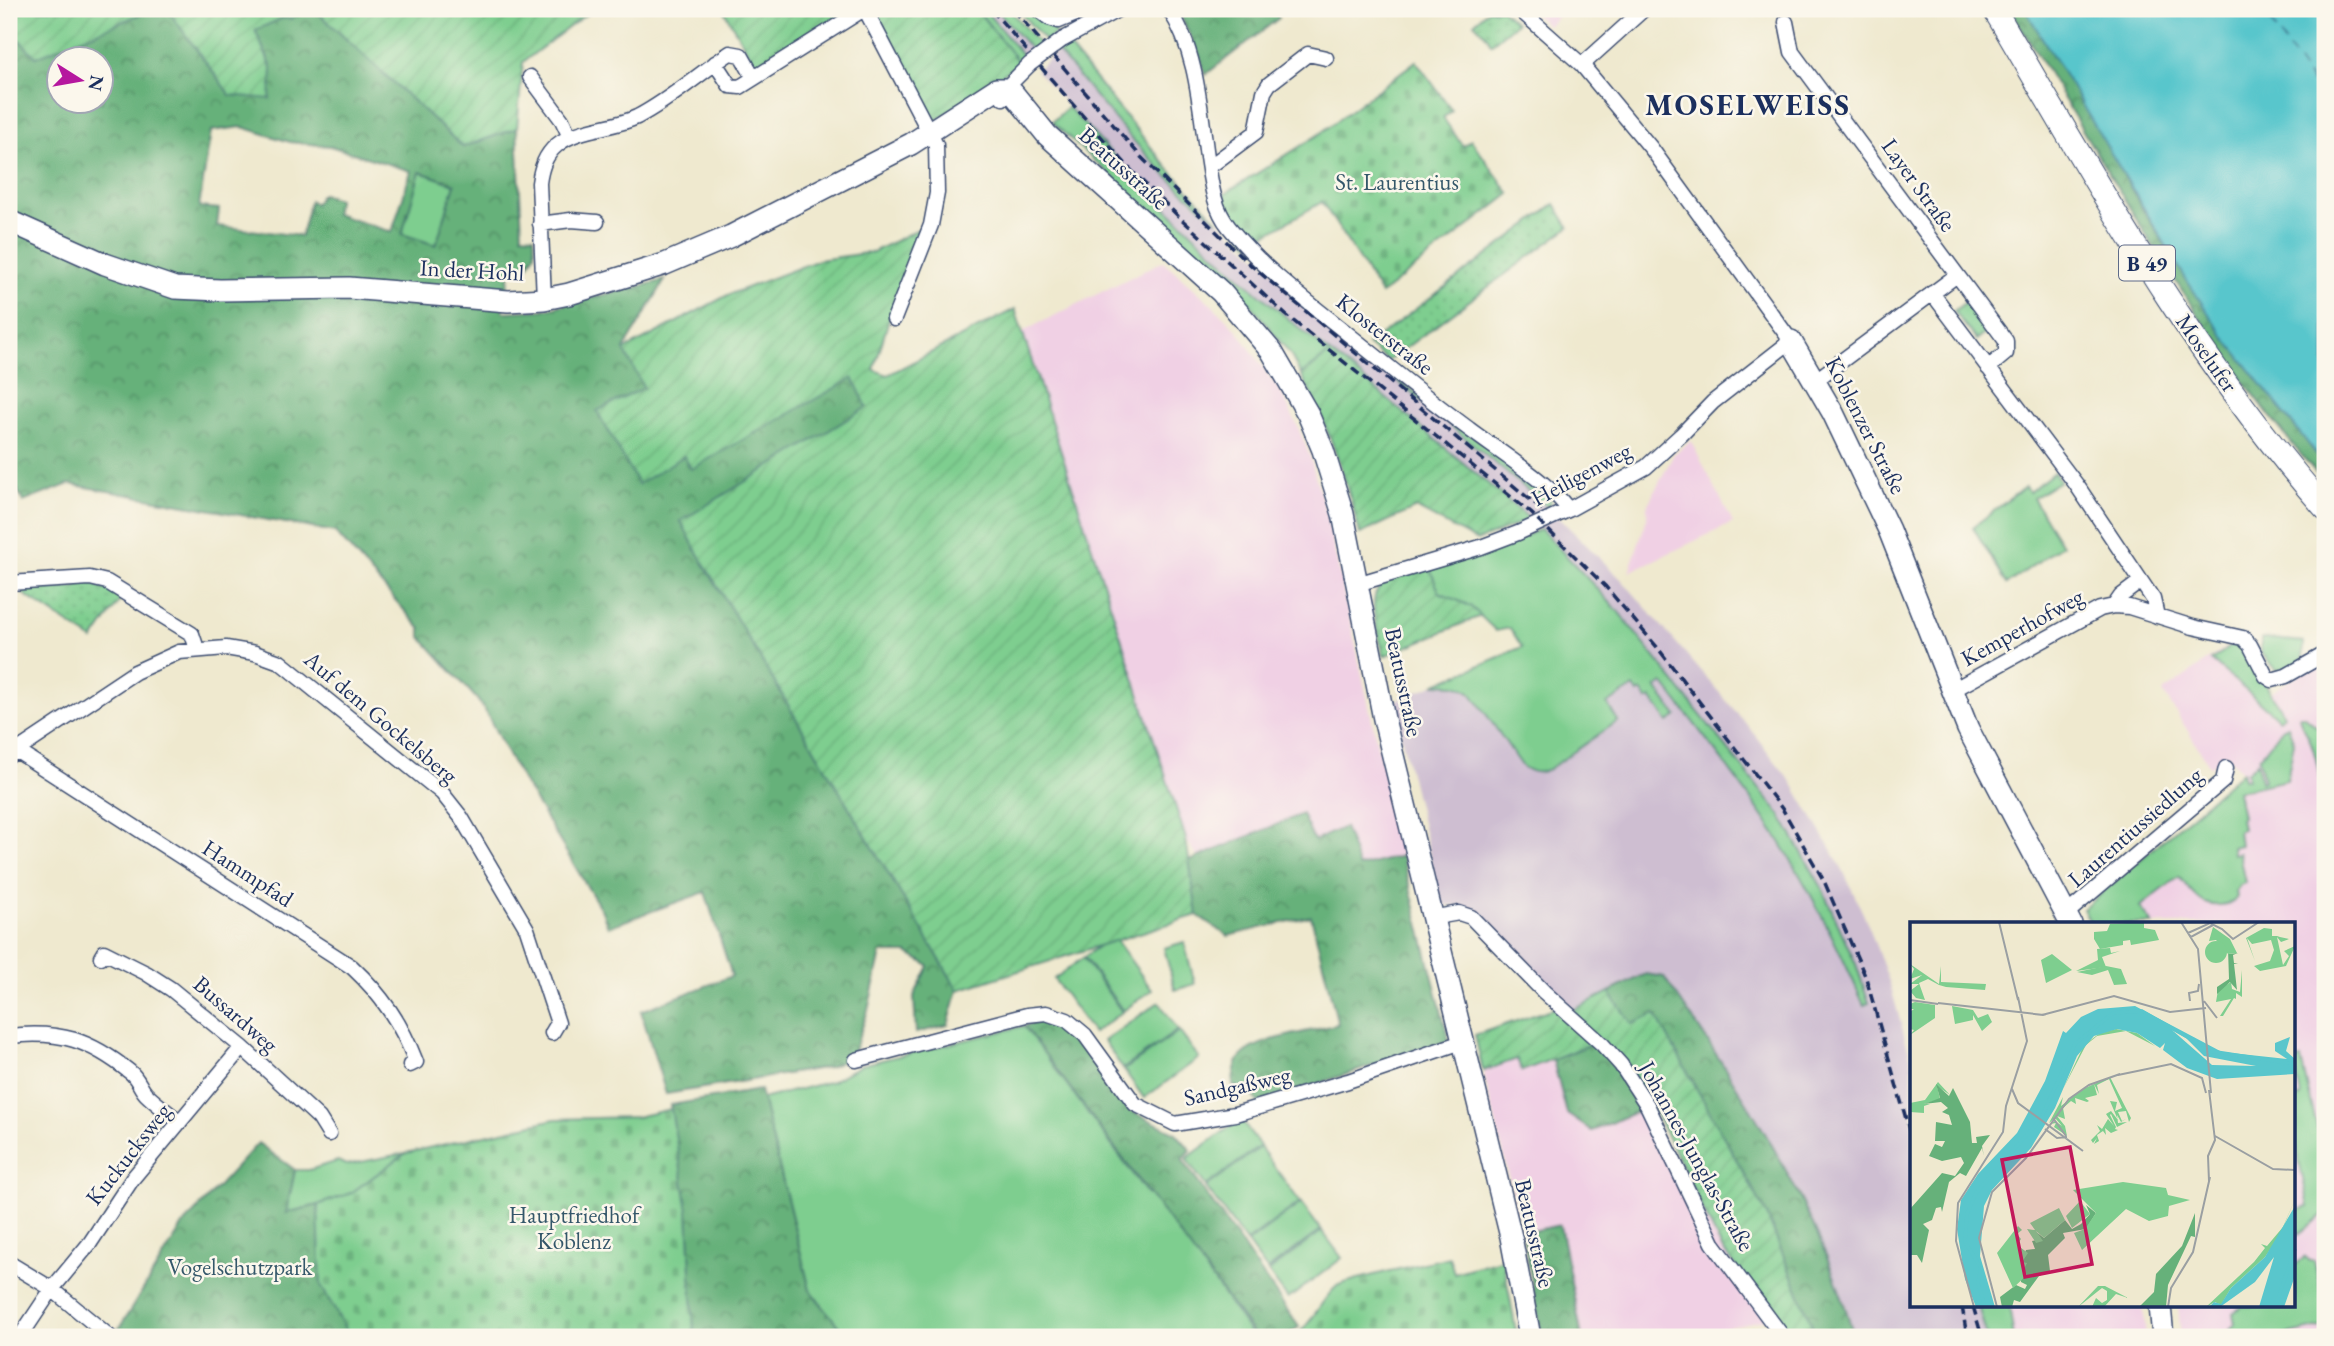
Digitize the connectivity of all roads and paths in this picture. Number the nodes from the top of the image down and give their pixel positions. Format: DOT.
graph roads {
  1 [pos="864,9"];
  2 [pos="1037,9"];
  3 [pos="1088,9"];
  4 [pos="1119,9"];
  5 [pos="1169,9"];
  6 [pos="1519,9"];
  7 [pos="1644,9"];
  8 [pos="1994,9"];
  9 [pos="1786,22"];
  10 [pos="1326,58"];
  11 [pos="715,63"];
  12 [pos="1582,65"];
  13 [pos="530,77"];
  14 [pos="754,78"];
  15 [pos="998,95"];
  16 [pos="930,132"];
  17 [pos="570,137"];
  18 [pos="1209,167"];
  19 [pos="9,221"];
  20 [pos="597,222"];
  21 [pos="540,224"];
  22 [pos="1957,275"];
  23 [pos="1932,293"];
  24 [pos="544,299"];
  25 [pos="894,319"];
  26 [pos="1791,341"];
  27 [pos="1989,368"];
  28 [pos="1816,380"];
  29 [pos="2325,508"];
  30 [pos="1568,509"];
  31 [pos="2141,581"];
  32 [pos="9,583"];
  33 [pos="1357,584"];
  34 [pos="2115,606"];
  35 [pos="2157,615"];
  36 [pos="197,649"];
  37 [pos="2325,654"];
  38 [pos="1953,690"];
  39 [pos="13,753"];
  40 [pos="2226,768"];
  41 [pos="1431,918"];
  42 [pos="2069,919"];
  43 [pos="101,957"];
  44 [pos="552,1033"];
  45 [pos="9,1036"];
  46 [pos="1462,1042"];
  47 [pos="242,1047"];
  48 [pos="856,1060"];
  49 [pos="410,1065"];
  50 [pos="180,1122"];
  51 [pos="329,1134"];
  52 [pos="9,1263"];
  53 [pos="52,1289"];
  54 [pos="2160,1308"];
  55 [pos="20,1337"];
  56 [pos="110,1337"];
  57 [pos="1530,1337"];
  58 [pos="1783,1337"];
  59 [pos="2163,1337"];
  1 -- 14 [label="street"];
  1 -- 16 [label="street"];
  2 -- 3 [label="street"];
  4 -- 15 [label="street, bridge"];
  5 -- 18 [label="street, Klosterstraße"];
  6 -- 12 [label="street, Koblenzer Straße"];
  7 -- 12 [label="street"];
  8 -- 29 [label="main road, Moselufer / B 49"];
  9 -- 22 [label="street, Layer Straße"];
  10 -- 18 [label="street"];
  11 -- 14 [label="street"];
  11 -- 14 [label="street"];
  11 -- 17 [label="street"];
  12 -- 26 [label="street, Koblenzer Straße"];
  13 -- 17 [label="street"];
  15 -- 16 [label="street, In der Hohl"];
  15 -- 33 [label="street, Beatusstraße"];
  16 -- 24 [label="street, In der Hohl"];
  16 -- 25 [label="street"];
  17 -- 21 [label="street"];
  18 -- 30 [label="street, Klosterstraße"];
  19 -- 24 [label="street, In der Hohl"];
  20 -- 21 [label="street"];
  21 -- 24 [label="street"];
  22 -- 23 [label="street"];
  22 -- 27 [label="street, Layer Straße"];
  23 -- 27 [label="street"];
  23 -- 28 [label="street"];
  26 -- 28 [label="street, Koblenzer Straße"];
  26 -- 30 [label="street, Heiligenweg"];
  27 -- 31 [label="street"];
  28 -- 38 [label="street, Koblenzer Straße"];
  30 -- 33 [label="street, Heiligenweg"];
  31 -- 34 [label="street, Kemperhofweg"];
  31 -- 35 [label="street"];
  32 -- 36 [label="street"];
  33 -- 41 [label="street, Beatusstraße"];
  34 -- 35 [label="street, Kemperhofweg"];
  34 -- 38 [label="street, Kemperhofweg"];
  35 -- 37 [label="street, Kemperhofweg"];
  36 -- 39 [label="street, Auf dem Gockelsberg"];
  36 -- 44 [label="street, Auf dem Gockelsberg"];
  38 -- 42 [label="street, Koblenzer Straße"];
  39 -- 49 [label="street, Hammpfad"];
  40 -- 42 [label="street, Laurentiussiedlung"];
  41 -- 46 [label="street, Beatusstraße"];
  41 -- 58 [label="street, Johannes-Junglas-Straße"];
  43 -- 47 [label="street, Bussardweg"];
  45 -- 50 [label="street"];
  46 -- 48 [label="street, Sandgaßweg"];
  46 -- 57 [label="street, Beatusstraße"];
  47 -- 50 [label="street, Kuckucksweg"];
  47 -- 51 [label="street, Bussardweg"];
  50 -- 53 [label="street, Kuckucksweg"];
  52 -- 53 [label="street"];
  53 -- 55 [label="street, Kuckucksweg"];
  53 -- 56 [label="street"];
  54 -- 59 [label="street"];
}
